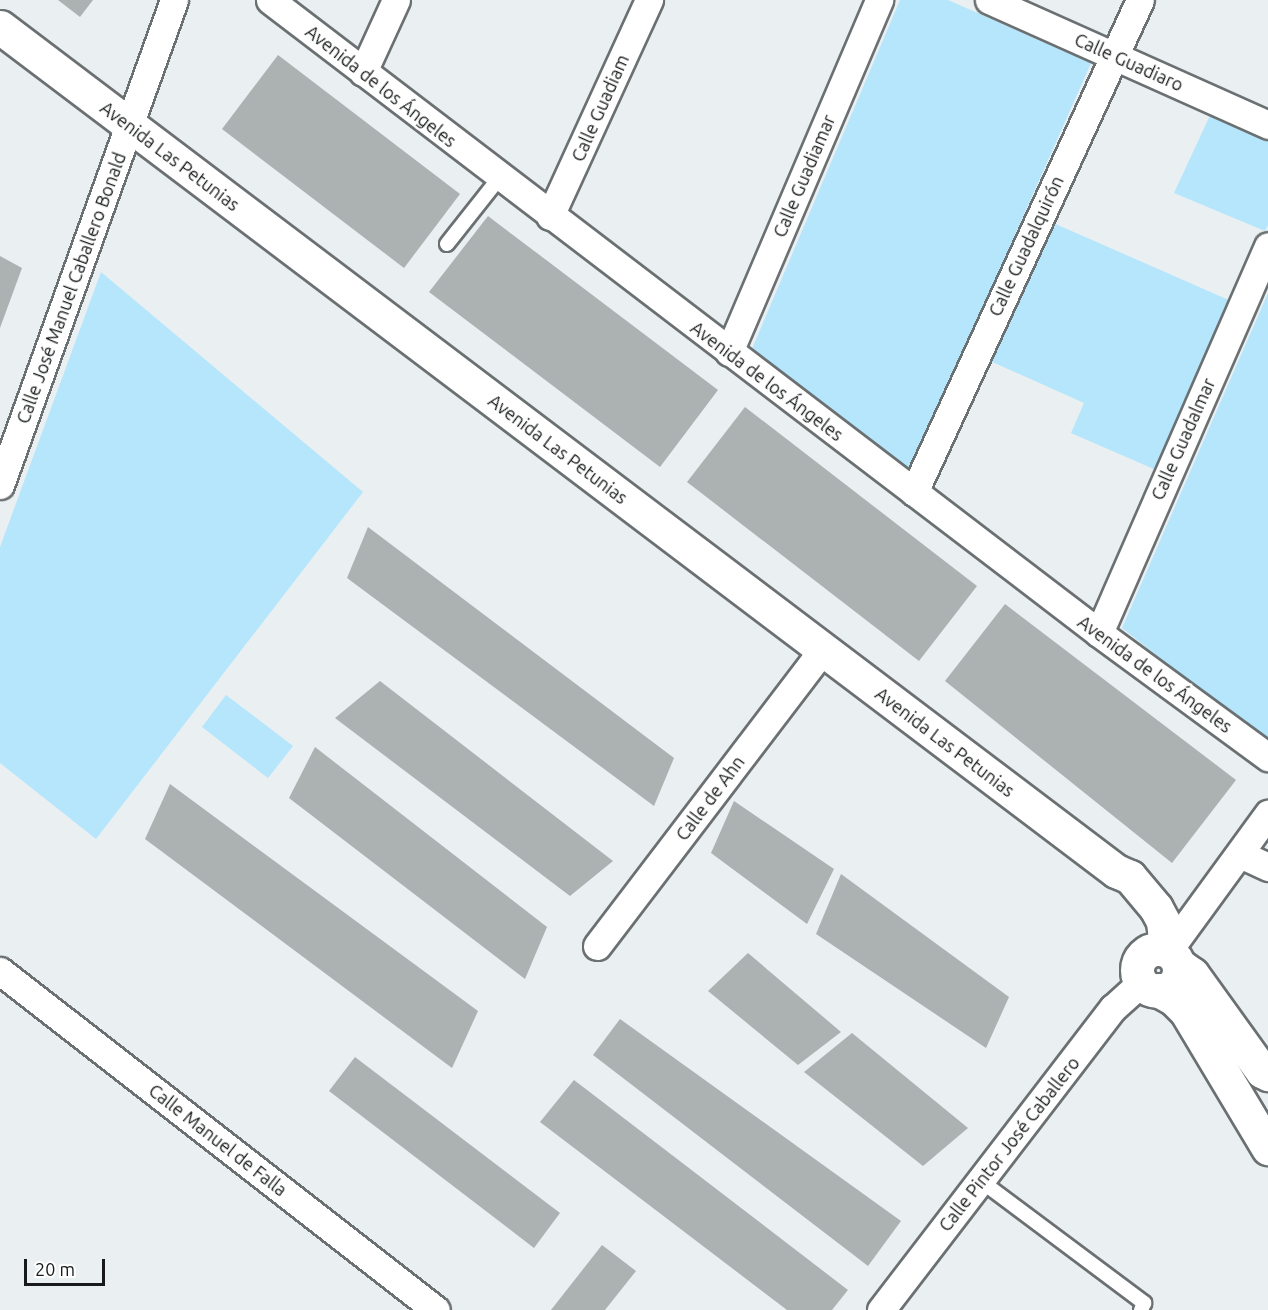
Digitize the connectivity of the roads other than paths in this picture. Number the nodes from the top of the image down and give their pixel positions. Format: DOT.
graph roads {
  1 [pos="174,0"];
  2 [pos="270,0"];
  3 [pos="396,0"];
  4 [pos="649,0"];
  5 [pos="879,0"];
  6 [pos="989,0"];
  7 [pos="1140,0"];
  8 [pos="0,27"];
  9 [pos="1113,55"];
  10 [pos="363,72"];
  11 [pos="1268,125"];
  12 [pos="130,126"];
  13 [pos="500,177"];
  14 [pos="550,216"];
  15 [pos="447,244"];
  16 [pos="1268,246"];
  17 [pos="729,352"];
  18 [pos="0,485"];
  19 [pos="914,492"];
  20 [pos="1099,633"];
  21 [pos="823,649"];
  22 [pos="1268,757"];
  23 [pos="1268,814"];
  24 [pos="1240,854"];
  25 [pos="1268,867"];
  26 [pos="597,946"];
  27 [pos="1159,966"];
  28 [pos="0,971"];
  29 [pos="1268,1074"];
  30 [pos="1268,1148"];
  31 [pos="981,1181"];
  32 [pos="436,1310"];
  33 [pos="881,1310"];
  34 [pos="1141,1310"];
  1 -- 12 [label="street, Calle José Manuel Caballero Bonald"];
  2 -- 10 [label="street, Avenida de los Ángeles"];
  3 -- 10 [label="street"];
  4 -- 14 [label="street, Calle Guadiam"];
  5 -- 17 [label="street, Calle Guadiamar"];
  6 -- 9 [label="street, Calle Guadiaro"];
  7 -- 9 [label="street, Calle Guadalquirón"];
  8 -- 12 [label="street, Avenida Las Petunias"];
  9 -- 11 [label="street, Calle Guadiaro"];
  9 -- 19 [label="street, Calle Guadalquirón"];
  10 -- 13 [label="street, Avenida de los Ángeles"];
  12 -- 18 [label="street, Calle José Manuel Caballero Bonald"];
  12 -- 21 [label="street, Avenida Las Petunias"];
  13 -- 14 [label="street, Avenida de los Ángeles"];
  13 -- 15 [label="lane"];
  14 -- 17 [label="street, Avenida de los Ángeles"];
  16 -- 20 [label="street, Calle Guadalmar"];
  17 -- 19 [label="street, Avenida de los Ángeles"];
  19 -- 20 [label="street, Avenida de los Ángeles"];
  20 -- 22 [label="street, Avenida de los Ángeles"];
  21 -- 26 [label="street, Calle de Ahn"];
  21 -- 27 [label="street, Avenida Las Petunias"];
  23 -- 24 [label="street, Calle Pintor José Caballero"];
  24 -- 25 [label="street"];
  24 -- 27 [label="street, Calle Pintor José Caballero"];
  27 -- 29 [label="street"];
  27 -- 30 [label="street"];
  27 -- 31 [label="street, Calle Pintor José Caballero"];
  28 -- 32 [label="street, Calle Manuel de Falla"];
  31 -- 33 [label="street, Calle Pintor José Caballero"];
  31 -- 34 [label="lane"];
}
